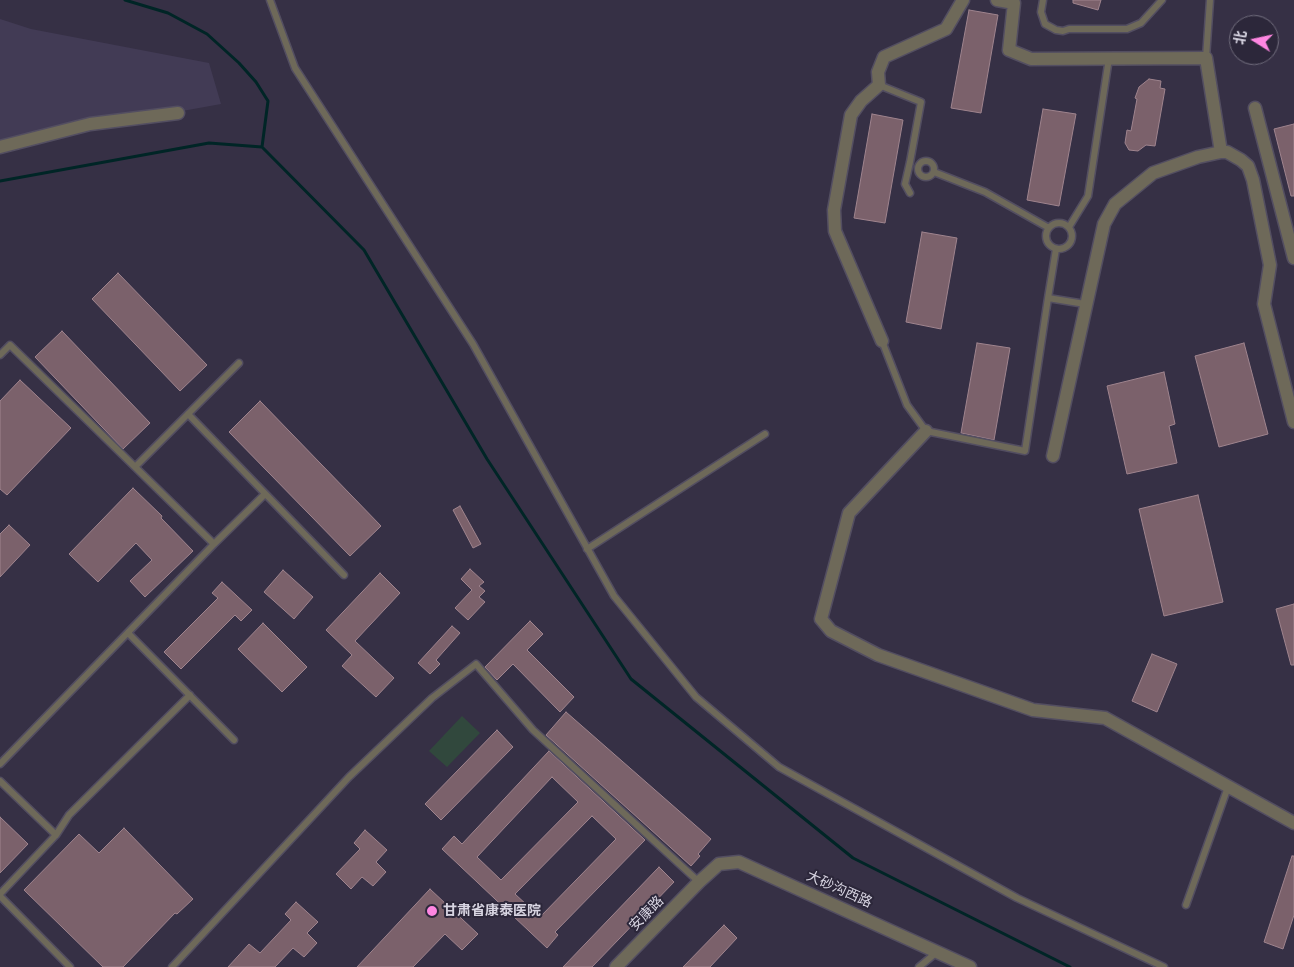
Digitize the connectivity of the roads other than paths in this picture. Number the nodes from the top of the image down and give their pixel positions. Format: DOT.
graph roads {
  1 [pos="270,0"];
  2 [pos="963,0"];
  3 [pos="997,0"];
  4 [pos="1043,0"];
  5 [pos="1162,0"];
  6 [pos="1210,0"];
  7 [pos="1110,58"];
  8 [pos="1206,58"];
  9 [pos="879,85"];
  10 [pos="1255,108"];
  11 [pos="178,113"];
  12 [pos="0,147"];
  13 [pos="1221,152"];
  14 [pos="910,162"];
  15 [pos="918,166"];
  16 [pos="934,172"];
  17 [pos="910,194"];
  18 [pos="1069,227"];
  19 [pos="1049,228"];
  20 [pos="1056,249"];
  21 [pos="1294,258"];
  22 [pos="1048,298"];
  23 [pos="1085,304"];
  24 [pos="882,341"];
  25 [pos="0,355"];
  26 [pos="239,363"];
  27 [pos="188,414"];
  28 [pos="1294,422"];
  29 [pos="926,431"];
  30 [pos="765,434"];
  31 [pos="1053,456"];
  32 [pos="135,466"];
  33 [pos="265,494"];
  34 [pos="214,544"];
  35 [pos="587,549"];
  36 [pos="344,575"];
  37 [pos="128,633"];
  38 [pos="190,695"];
  39 [pos="234,740"];
  40 [pos="0,764"];
  41 [pos="0,781"];
  42 [pos="1228,788"];
  43 [pos="1294,823"];
  44 [pos="56,835"];
  45 [pos="699,882"];
  46 [pos="0,895"];
  47 [pos="1186,905"];
  48 [pos="938,951"];
  49 [pos="70,967"];
  50 [pos="172,967"];
  51 [pos="616,967"];
  52 [pos="919,967"];
  53 [pos="970,967"];
  54 [pos="1164,967"];
  1 -- 35 [label="lane"];
  2 -- 9 [label="street"];
  3 -- 7 [label="street"];
  4 -- 5 [label="lane"];
  6 -- 8 [label="lane"];
  7 -- 8 [label="street"];
  7 -- 18 [label="lane"];
  8 -- 13 [label="street"];
  9 -- 14 [label="lane"];
  9 -- 24 [label="street"];
  10 -- 21 [label="street"];
  11 -- 12 [label="street"];
  13 -- 23 [label="street"];
  13 -- 28 [label="street"];
  14 -- 15 [label="lane"];
  14 -- 17 [label="lane"];
  15 -- 16 [label="lane"];
  15 -- 16 [label="lane"];
  16 -- 19 [label="lane"];
  18 -- 19 [label="lane"];
  18 -- 20 [label="lane"];
  19 -- 20 [label="lane"];
  20 -- 22 [label="lane"];
  22 -- 23 [label="lane"];
  22 -- 29 [label="lane"];
  23 -- 31 [label="street"];
  24 -- 29 [label="lane"];
  25 -- 32 [label="lane"];
  26 -- 27 [label="lane"];
  27 -- 32 [label="lane"];
  27 -- 33 [label="lane"];
  29 -- 42 [label="street"];
  30 -- 35 [label="lane"];
  32 -- 34 [label="lane"];
  33 -- 34 [label="lane"];
  33 -- 36 [label="lane"];
  34 -- 37 [label="lane"];
  35 -- 54 [label="lane"];
  37 -- 38 [label="lane"];
  37 -- 40 [label="lane"];
  38 -- 39 [label="lane"];
  38 -- 44 [label="lane"];
  41 -- 44 [label="lane"];
  42 -- 43 [label="street"];
  42 -- 47 [label="lane"];
  44 -- 46 [label="lane"];
  45 -- 48 [label="street, 大砂沟西路"];
  45 -- 50 [label="lane"];
  45 -- 51 [label="street, 安康路"];
  46 -- 49 [label="lane"];
  48 -- 52 [label="lane"];
  48 -- 53 [label="street, 大砂沟西路"];
}
